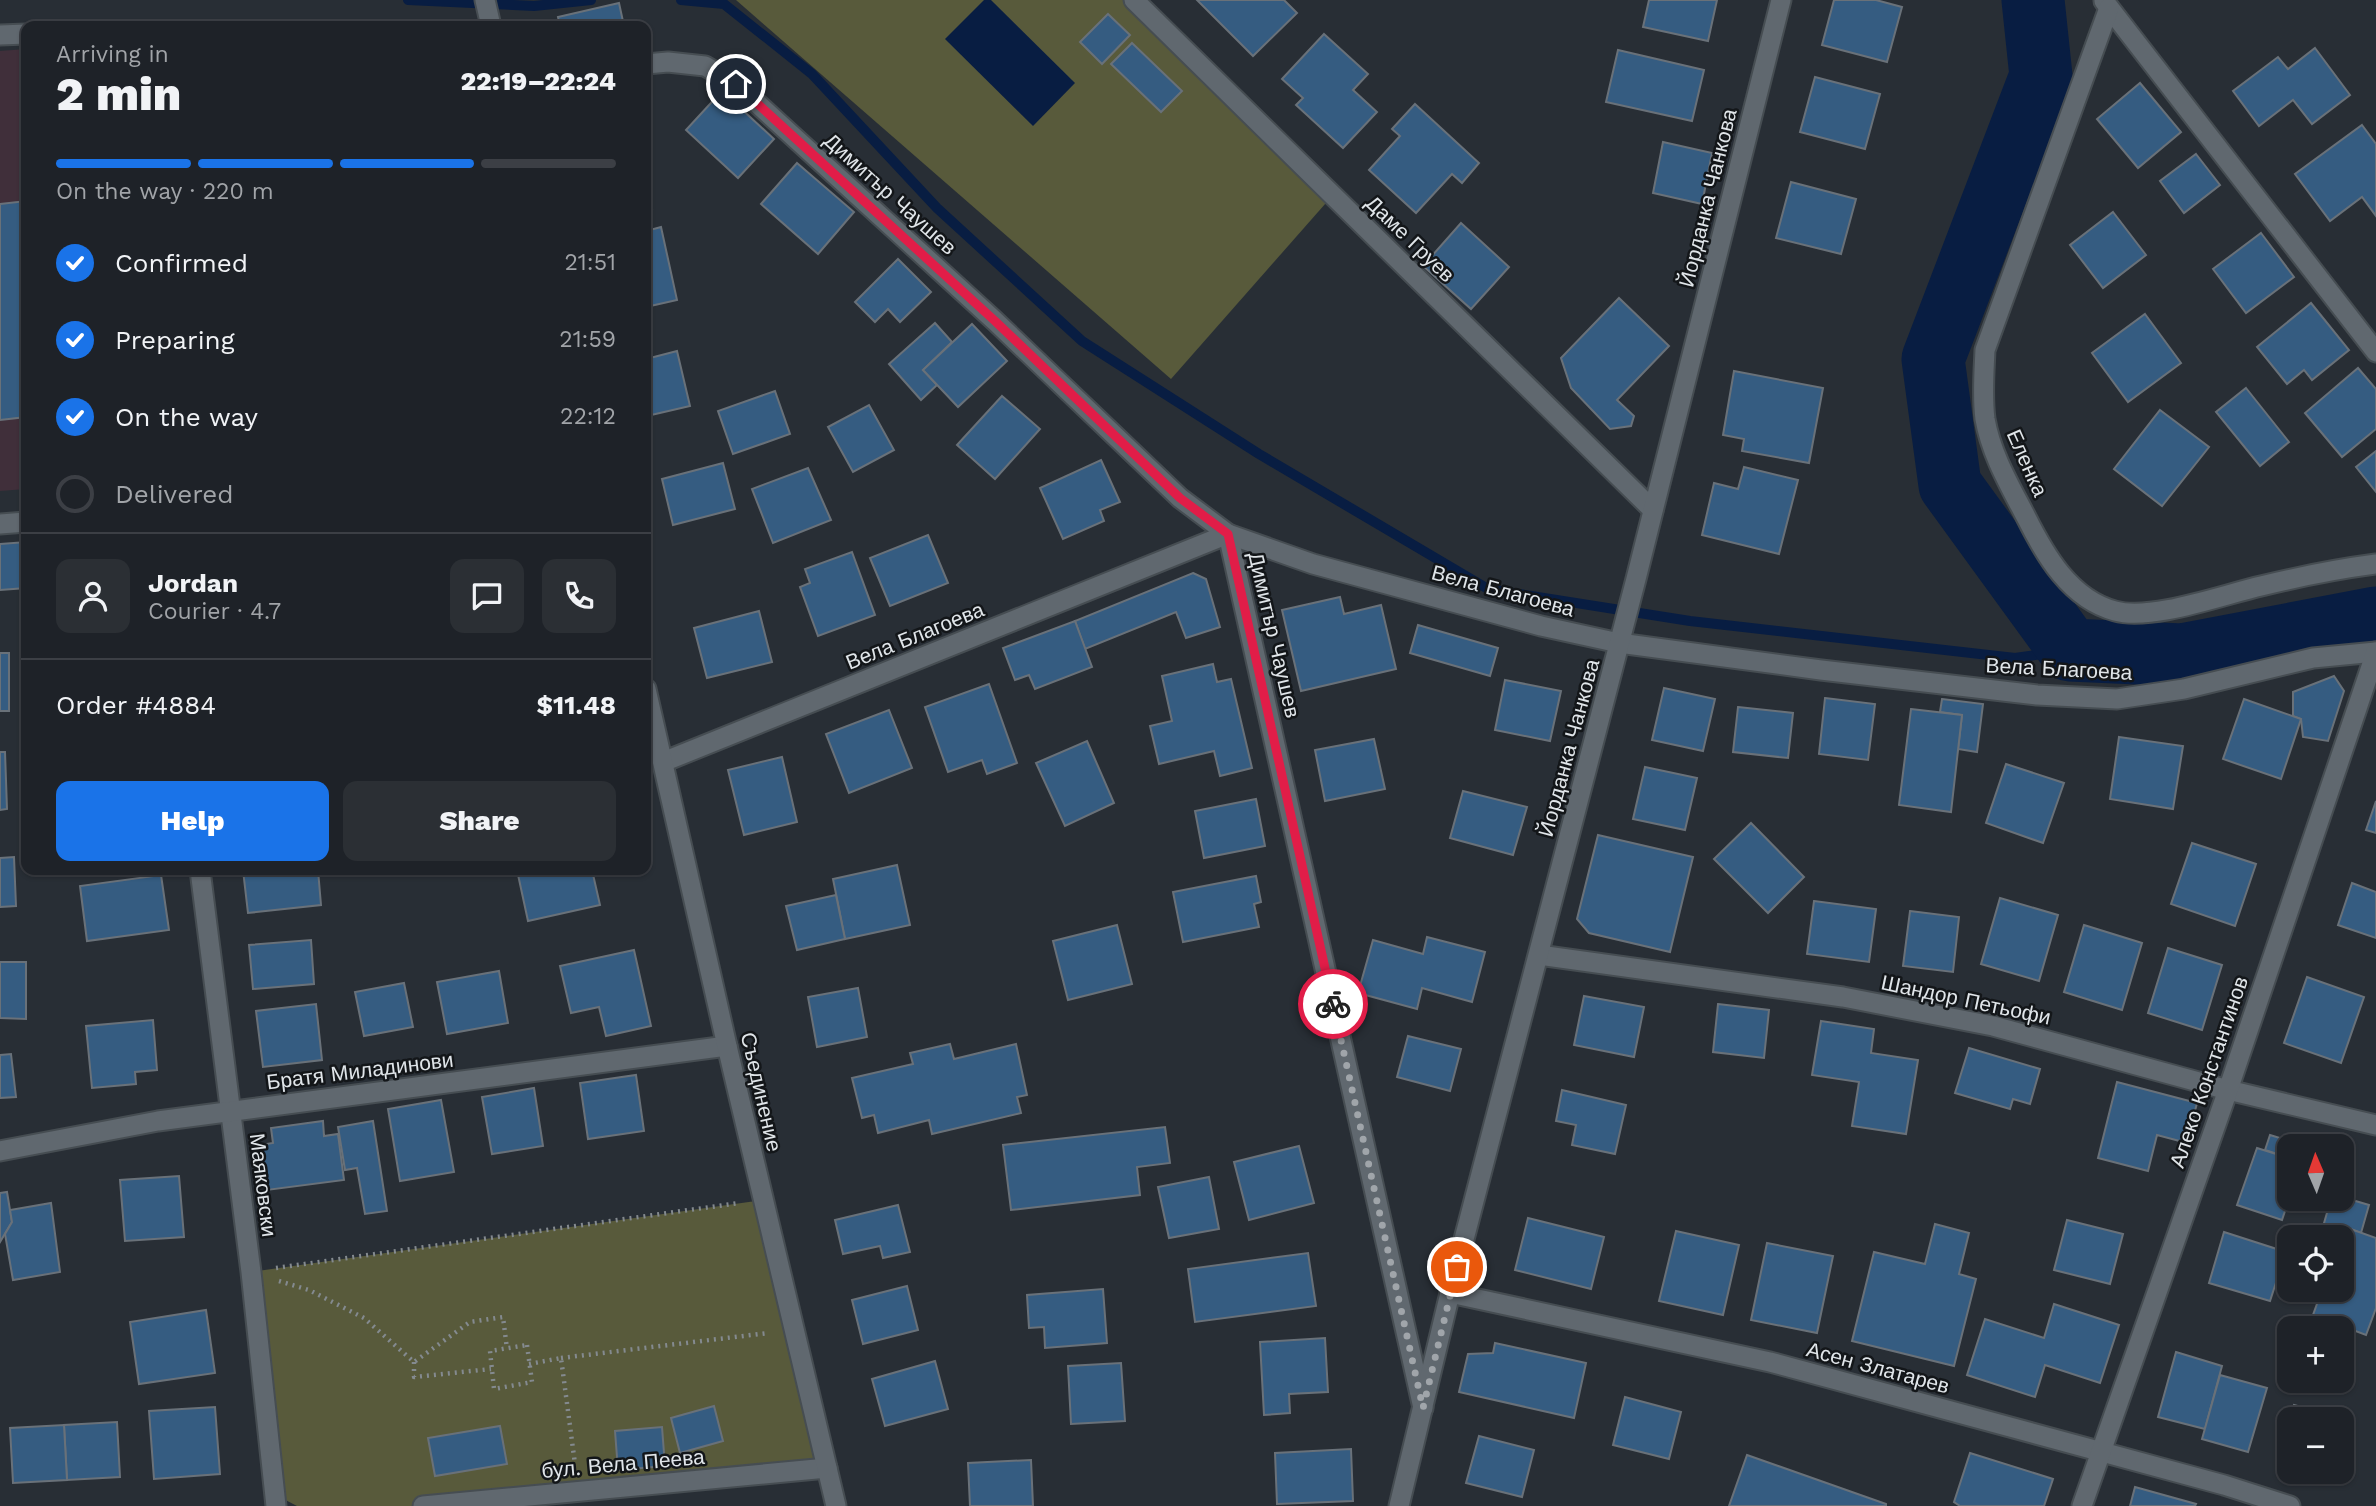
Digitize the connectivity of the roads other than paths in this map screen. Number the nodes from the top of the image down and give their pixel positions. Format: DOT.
graph roads {
  1 [pos="485,0"];
  2 [pos="1781,0"];
  3 [pos="1142,3"];
  4 [pos="2106,4"];
  5 [pos="490,21"];
  6 [pos="21,34"];
  7 [pos="0,35"];
  8 [pos="651,64"];
  9 [pos="2376,352"];
  10 [pos="1653,510"];
  11 [pos="21,522"];
  12 [pos="0,524"];
  13 [pos="1228,534"];
  14 [pos="2376,564"];
  15 [pos="1619,643"];
  16 [pos="2376,652"];
  17 [pos="651,710"];
  18 [pos="663,762"];
  19 [pos="201,875"];
  20 [pos="1539,955"];
  21 [pos="727,1046"];
  22 [pos="2228,1090"];
  23 [pos="231,1111"];
  24 [pos="2376,1125"];
  25 [pos="0,1151"];
  26 [pos="1450,1293"];
  27 [pos="1423,1408"];
  28 [pos="2101,1453"];
  29 [pos="827,1468"];
  30 [pos="535,1500"];
  31 [pos="276,1506"];
  32 [pos="423,1506"];
  33 [pos="836,1506"];
  34 [pos="1399,1506"];
  35 [pos="2082,1506"];
  36 [pos="2290,1506"];
  1 -- 5 [label="street"];
  2 -- 10 [label="street, Йорданка Чанкова"];
  3 -- 10 [label="street, Даме Груев"];
  4 -- 9 [label="street, Еленка"];
  4 -- 14 [label="street, Еленка"];
  6 -- 7 [label="street"];
  8 -- 13 [label="street, Димитър Чаушев"];
  10 -- 15 [label="street, Йорданка Чанкова"];
  11 -- 12 [label="street"];
  13 -- 15 [label="street, Вела Благоева"];
  13 -- 18 [label="street, Вела Благоева"];
  13 -- 27 [label="street, Димитър Чаушев"];
  15 -- 16 [label="street, Вела Благоева"];
  15 -- 20 [label="street, Йорданка Чанкова"];
  16 -- 22 [label="street, Алеко Константинов"];
  17 -- 18 [label="street, Съединение"];
  18 -- 21 [label="street, Съединение"];
  19 -- 23 [label="street, Маяковски"];
  20 -- 22 [label="street, Шандор Петьофи"];
  20 -- 26 [label="street, Йорданка Чанкова"];
  21 -- 23 [label="street, Братя Миладинови"];
  21 -- 29 [label="street, Съединение"];
  22 -- 24 [label="street, Шандор Петьофи"];
  22 -- 28 [label="street, Алеко Константинов"];
  23 -- 25 [label="street, Братя Миладинови"];
  23 -- 31 [label="street, Маяковски"];
  26 -- 27 [label="street, Йорданка Чанкова"];
  26 -- 28 [label="street, Асен Златарев"];
  27 -- 34 [label="street, Йорданка Чанкова"];
  28 -- 35 [label="street, Алеко Константинов"];
  28 -- 36 [label="street, Асен Златарев"];
  29 -- 30 [label="street, бул. Вела Пеева"];
  29 -- 33 [label="street, Съединение"];
  30 -- 32 [label="street, бул. Вела Пеева"];
}
